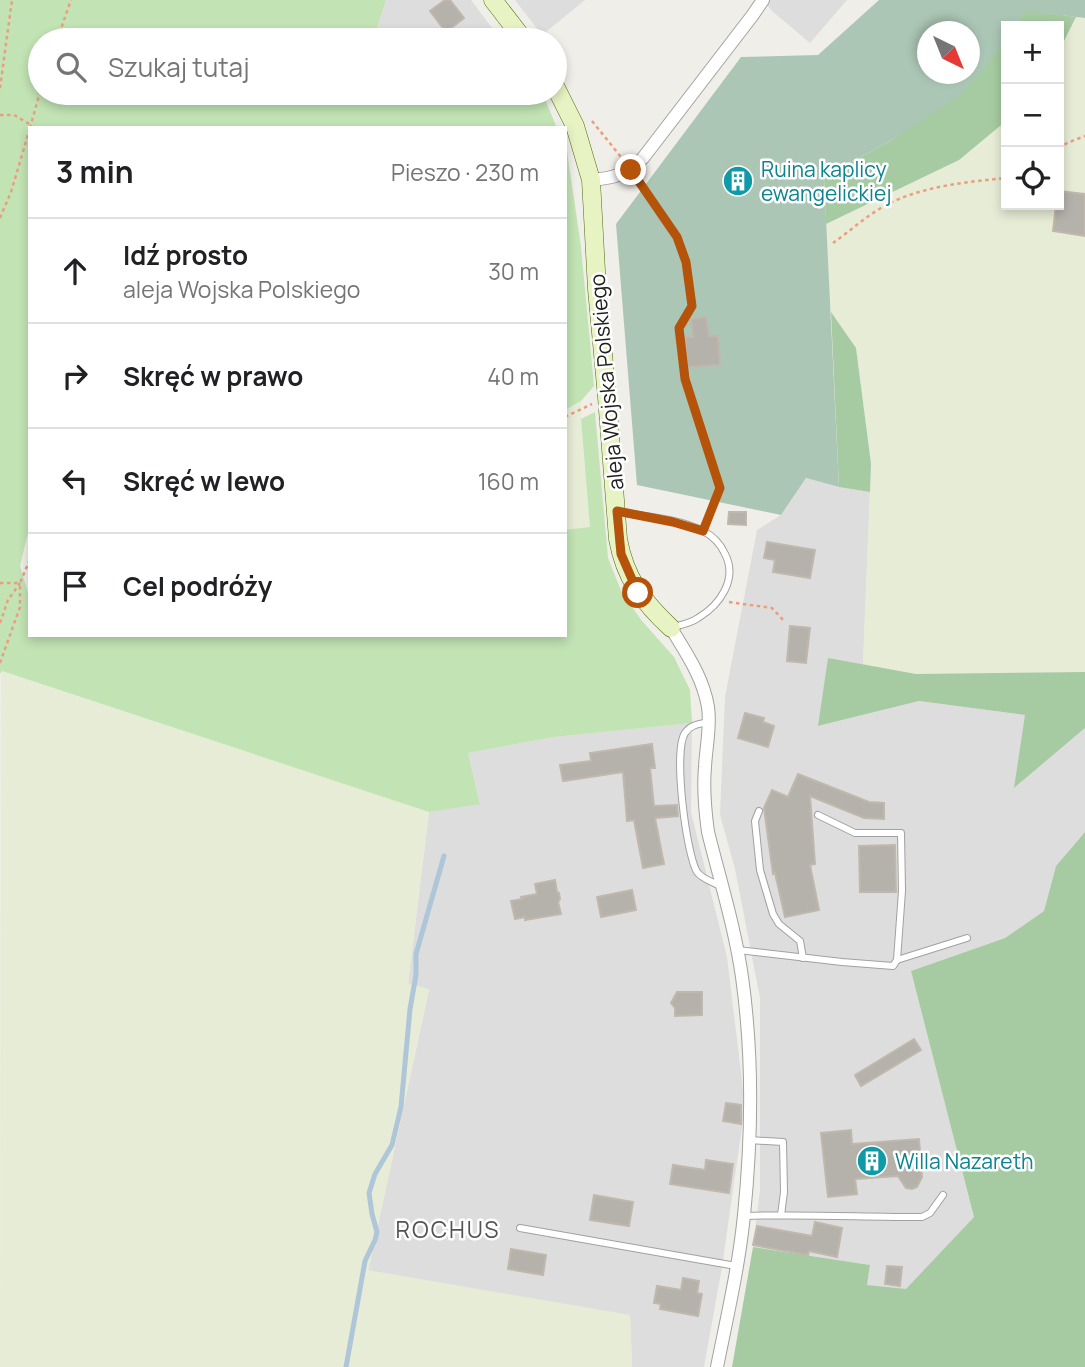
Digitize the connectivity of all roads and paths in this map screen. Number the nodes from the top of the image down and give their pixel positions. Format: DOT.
graph roads {
  1 [pos="12,0"];
  2 [pos="71,0"];
  3 [pos="493,0"];
  4 [pos="763,0"];
  5 [pos="61,28"];
  6 [pos="515,28"];
  7 [pos="0,88"];
  8 [pos="36,105"];
  9 [pos="564,105"];
  10 [pos="0,115"];
  11 [pos="593,121"];
  12 [pos="29,126"];
  13 [pos="30,126"];
  14 [pos="28,134"];
  15 [pos="1085,136"];
  16 [pos="1062,147"];
  17 [pos="631,170"];
  18 [pos="1001,178"];
  19 [pos="591,180"];
  20 [pos="0,218"];
  21 [pos="833,243"];
  22 [pos="607,397"];
  23 [pos="567,416"];
  24 [pos="617,511"];
  25 [pos="703,531"];
  26 [pos="28,564"];
  27 [pos="0,583"];
  28 [pos="20,583"];
  29 [pos="731,603"];
  30 [pos="785,622"];
  31 [pos="0,623"];
  32 [pos="671,628"];
  33 [pos="0,663"];
  34 [pos="709,722"];
  35 [pos="760,811"];
  36 [pos="818,815"];
  37 [pos="722,887"];
  38 [pos="967,938"];
  39 [pos="737,950"];
  40 [pos="803,958"];
  41 [pos="897,960"];
  42 [pos="749,1140"];
  43 [pos="943,1195"];
  44 [pos="781,1215"];
  45 [pos="744,1216"];
  46 [pos="520,1228"];
  47 [pos="736,1266"];
  48 [pos="717,1367"];
  1 -- 7 [label="path"];
  2 -- 5 [label="path"];
  3 -- 6 [label="street"];
  4 -- 17 [label="street"];
  8 -- 13 [label="path"];
  9 -- 19 [label="street, aleja Wojska Polskiego"];
  10 -- 12 [label="path"];
  11 -- 17 [label="path"];
  14 -- 20 [label="path"];
  15 -- 16 [label="path"];
  17 -- 19 [label="street"];
  17 -- 25 [label="path"];
  18 -- 21 [label="path"];
  19 -- 22 [label="street, aleja Wojska Polskiego"];
  22 -- 23 [label="path"];
  22 -- 24 [label="street, aleja Wojska Polskiego"];
  24 -- 25 [label="lane"];
  24 -- 32 [label="street, aleja Wojska Polskiego"];
  25 -- 32 [label="lane"];
  26 -- 28 [label="path"];
  27 -- 28 [label="path"];
  28 -- 31 [label="path"];
  28 -- 33 [label="path"];
  29 -- 30 [label="path"];
  32 -- 34 [label="street, aleja Wojska Polskiego"];
  34 -- 37 [label="street, aleja Wojska Polskiego"];
  34 -- 37 [label="lane"];
  35 -- 40 [label="lane"];
  36 -- 41 [label="lane"];
  37 -- 39 [label="street, aleja Wojska Polskiego"];
  38 -- 41 [label="lane"];
  39 -- 40 [label="lane"];
  39 -- 42 [label="street, aleja Wojska Polskiego"];
  40 -- 41 [label="lane"];
  42 -- 44 [label="lane"];
  42 -- 45 [label="street, aleja Wojska Polskiego"];
  43 -- 44 [label="lane"];
  44 -- 45 [label="lane"];
  45 -- 47 [label="street, aleja Wojska Polskiego"];
  46 -- 47 [label="lane"];
  47 -- 48 [label="street, aleja Wojska Polskiego"];
}
